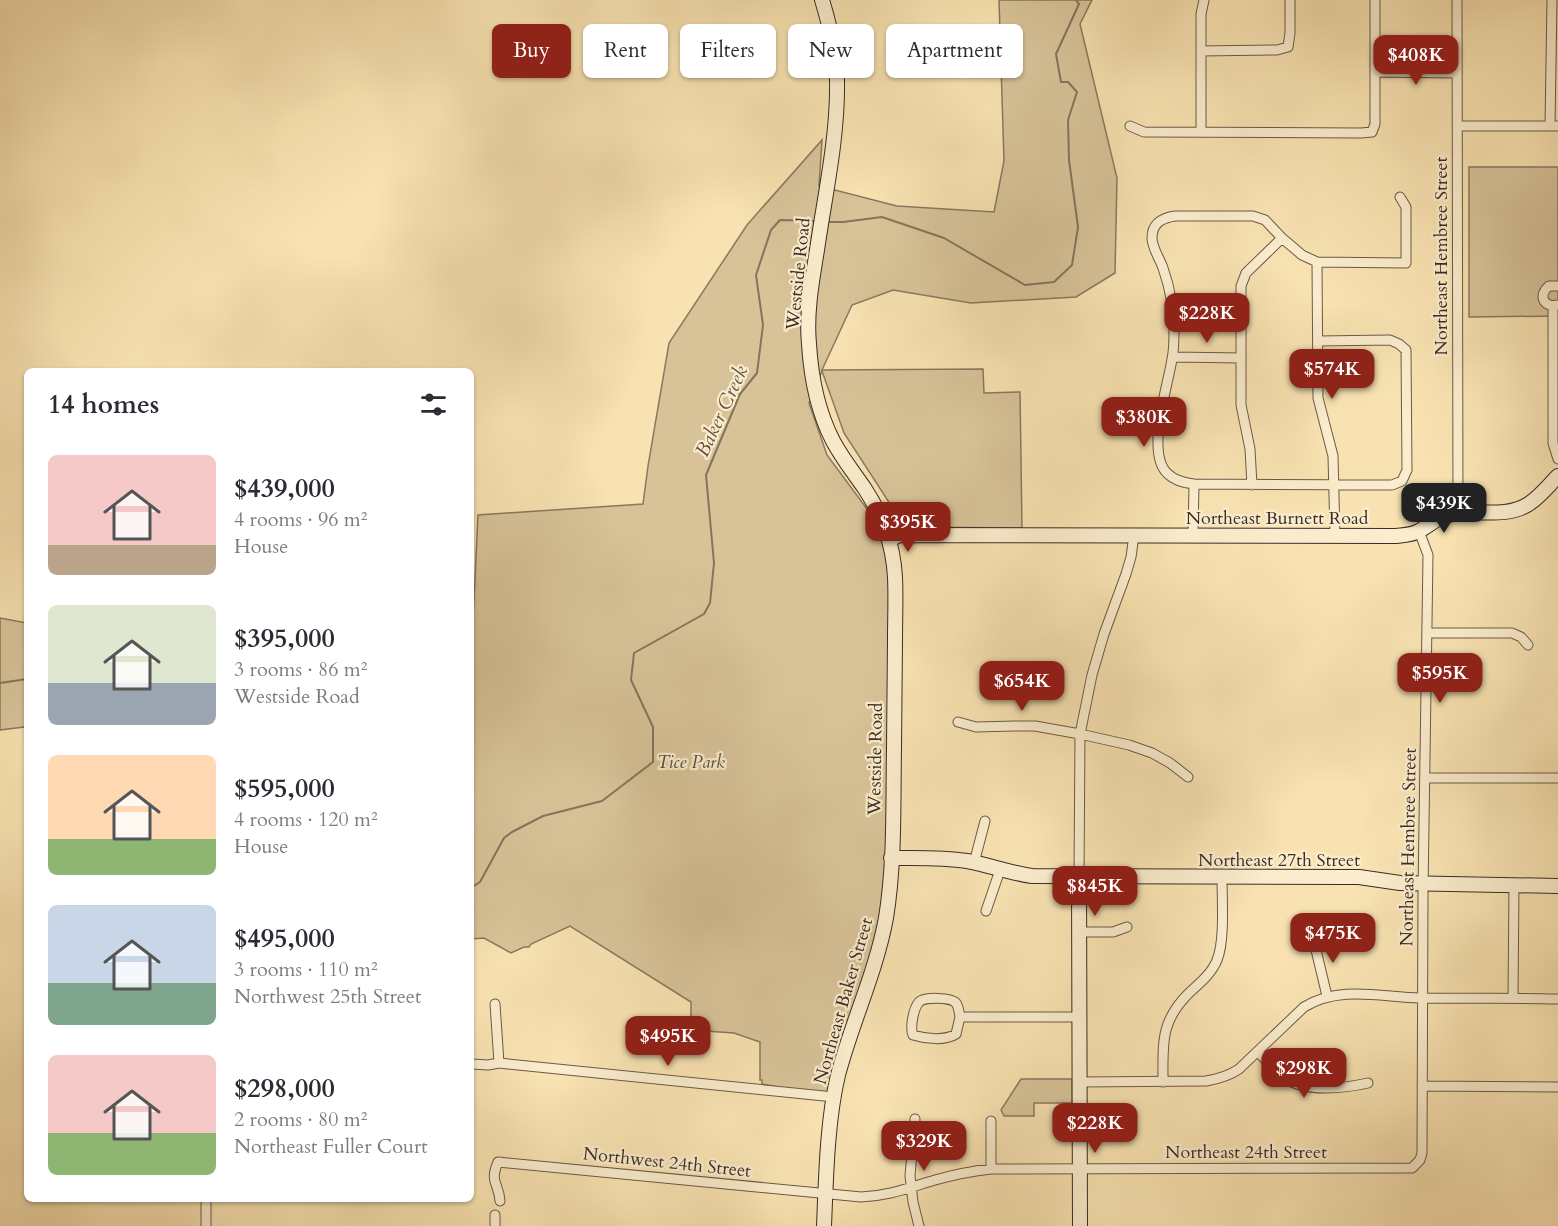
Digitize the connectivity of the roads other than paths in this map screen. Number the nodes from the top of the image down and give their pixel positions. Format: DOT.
graph roads {
  1 [pos="822,0"];
  2 [pos="1204,0"];
  3 [pos="1290,0"];
  4 [pos="1375,0"];
  5 [pos="1457,0"];
  6 [pos="1552,0"];
  7 [pos="1201,51"];
  8 [pos="1375,72"];
  9 [pos="1457,73"];
  10 [pos="1130,126"];
  11 [pos="1458,126"];
  12 [pos="1554,126"];
  13 [pos="1201,132"];
  14 [pos="1400,197"];
  15 [pos="1282,238"];
  16 [pos="1317,262"];
  17 [pos="1558,286"];
  18 [pos="1555,305"];
  19 [pos="1318,341"];
  20 [pos="1173,357"];
  21 [pos="1241,358"];
  22 [pos="1558,459"];
  23 [pos="1558,476"];
  24 [pos="1194,484"];
  25 [pos="1252,485"];
  26 [pos="1334,485"];
  27 [pos="1458,512"];
  28 [pos="1419,531"];
  29 [pos="1134,535"];
  30 [pos="1193,535"];
  31 [pos="1335,536"];
  32 [pos="890,540"];
  33 [pos="1427,633"];
  34 [pos="1528,645"];
  35 [pos="958,722"];
  36 [pos="1080,734"];
  37 [pos="1188,777"];
  38 [pos="1425,778"];
  39 [pos="1558,778"];
  40 [pos="985,821"];
  41 [pos="891,858"];
  42 [pos="974,863"];
  43 [pos="1000,870"];
  44 [pos="1079,877"];
  45 [pos="1222,877"];
  46 [pos="1424,884"];
  47 [pos="1514,885"];
  48 [pos="1558,886"];
  49 [pos="986,911"];
  50 [pos="1127,927"];
  51 [pos="1079,932"];
  52 [pos="1316,935"];
  53 [pos="1328,996"];
  54 [pos="1423,998"];
  55 [pos="1513,998"];
  56 [pos="1558,999"];
  57 [pos="495,1004"];
  58 [pos="960,1017"];
  59 [pos="1080,1017"];
  60 [pos="1258,1052"];
  61 [pos="499,1063"];
  62 [pos="474,1064"];
  63 [pos="1080,1082"];
  64 [pos="1163,1082"];
  65 [pos="1368,1083"];
  66 [pos="1422,1086"];
  67 [pos="1558,1087"];
  68 [pos="834,1097"];
  69 [pos="915,1119"];
  70 [pos="991,1121"];
  71 [pos="1417,1164"];
  72 [pos="1080,1168"];
  73 [pos="991,1169"];
  74 [pos="911,1187"];
  75 [pos="825,1194"];
  76 [pos="206,1202"];
  77 [pos="500,1202"];
  78 [pos="495,1215"];
  79 [pos="206,1226"];
  80 [pos="495,1226"];
  81 [pos="824,1226"];
  82 [pos="919,1226"];
  83 [pos="1080,1226"];
  1 -- 32 [label="street, Westside Road"];
  2 -- 7 [label="street"];
  3 -- 7 [label="street"];
  4 -- 8 [label="street"];
  5 -- 9 [label="street, Northeast Hembree Street"];
  6 -- 12 [label="street"];
  7 -- 13 [label="street"];
  8 -- 9 [label="street"];
  8 -- 13 [label="street"];
  9 -- 11 [label="street, Northeast Hembree Street"];
  10 -- 13 [label="street"];
  11 -- 12 [label="street"];
  11 -- 27 [label="street, Northeast Hembree Street"];
  14 -- 16 [label="street"];
  15 -- 16 [label="street"];
  15 -- 20 [label="street"];
  15 -- 21 [label="street"];
  16 -- 19 [label="street"];
  17 -- 18 [label="street"];
  18 -- 22 [label="street"];
  19 -- 26 [label="street"];
  19 -- 26 [label="street"];
  20 -- 21 [label="street"];
  20 -- 24 [label="street"];
  21 -- 25 [label="street"];
  23 -- 27 [label="street"];
  24 -- 25 [label="street"];
  24 -- 30 [label="street"];
  25 -- 26 [label="street"];
  26 -- 31 [label="street"];
  27 -- 28 [label="street"];
  28 -- 31 [label="street, Northeast Burnett Road"];
  28 -- 33 [label="street, Northeast Hembree Street"];
  29 -- 30 [label="street, Northeast Burnett Road"];
  29 -- 32 [label="street, Northeast Burnett Road"];
  29 -- 36 [label="street"];
  30 -- 31 [label="street, Northeast Burnett Road"];
  32 -- 41 [label="street, Westside Road"];
  33 -- 34 [label="street"];
  33 -- 38 [label="street, Northeast Hembree Street"];
  35 -- 36 [label="street"];
  36 -- 37 [label="street"];
  36 -- 44 [label="street"];
  38 -- 39 [label="street"];
  38 -- 46 [label="street, Northeast Hembree Street"];
  40 -- 42 [label="street"];
  41 -- 42 [label="street, Northeast 27th Street"];
  41 -- 68 [label="street, Northeast Baker Street"];
  42 -- 43 [label="street, Northeast 27th Street"];
  43 -- 44 [label="street, Northeast 27th Street"];
  43 -- 49 [label="street"];
  44 -- 45 [label="street, Northeast 27th Street"];
  44 -- 51 [label="street"];
  45 -- 46 [label="street, Northeast 27th Street"];
  45 -- 64 [label="street"];
  46 -- 47 [label="street, Northeast 27th Street"];
  46 -- 54 [label="street, Northeast Hembree Street"];
  47 -- 48 [label="street, Northeast 27th Street"];
  47 -- 55 [label="street"];
  50 -- 51 [label="street"];
  51 -- 59 [label="street"];
  52 -- 53 [label="street"];
  53 -- 54 [label="street"];
  53 -- 60 [label="street"];
  54 -- 55 [label="street"];
  54 -- 66 [label="street, Northeast Hembree Street"];
  55 -- 56 [label="street"];
  57 -- 61 [label="street"];
  58 -- 58 [label="street"];
  58 -- 59 [label="street"];
  59 -- 63 [label="street"];
  60 -- 64 [label="street"];
  60 -- 65 [label="street"];
  61 -- 62 [label="street"];
  61 -- 68 [label="street"];
  63 -- 64 [label="street"];
  63 -- 72 [label="street"];
  66 -- 67 [label="street"];
  66 -- 71 [label="street, Northeast Hembree Street"];
  68 -- 75 [label="street, Northeast Baker Street"];
  69 -- 74 [label="street"];
  70 -- 73 [label="street"];
  71 -- 72 [label="street, Northeast 24th Street"];
  72 -- 73 [label="street, Northeast 24th Street"];
  72 -- 83 [label="street"];
  73 -- 74 [label="street, Northeast 24th Street"];
  74 -- 75 [label="street, Northeast 24th Street"];
  74 -- 82 [label="street"];
  75 -- 77 [label="street, Northwest 24th Street"];
  75 -- 81 [label="street, Northeast Baker Street"];
  76 -- 79 [label="street"];
  78 -- 80 [label="street"];
}
